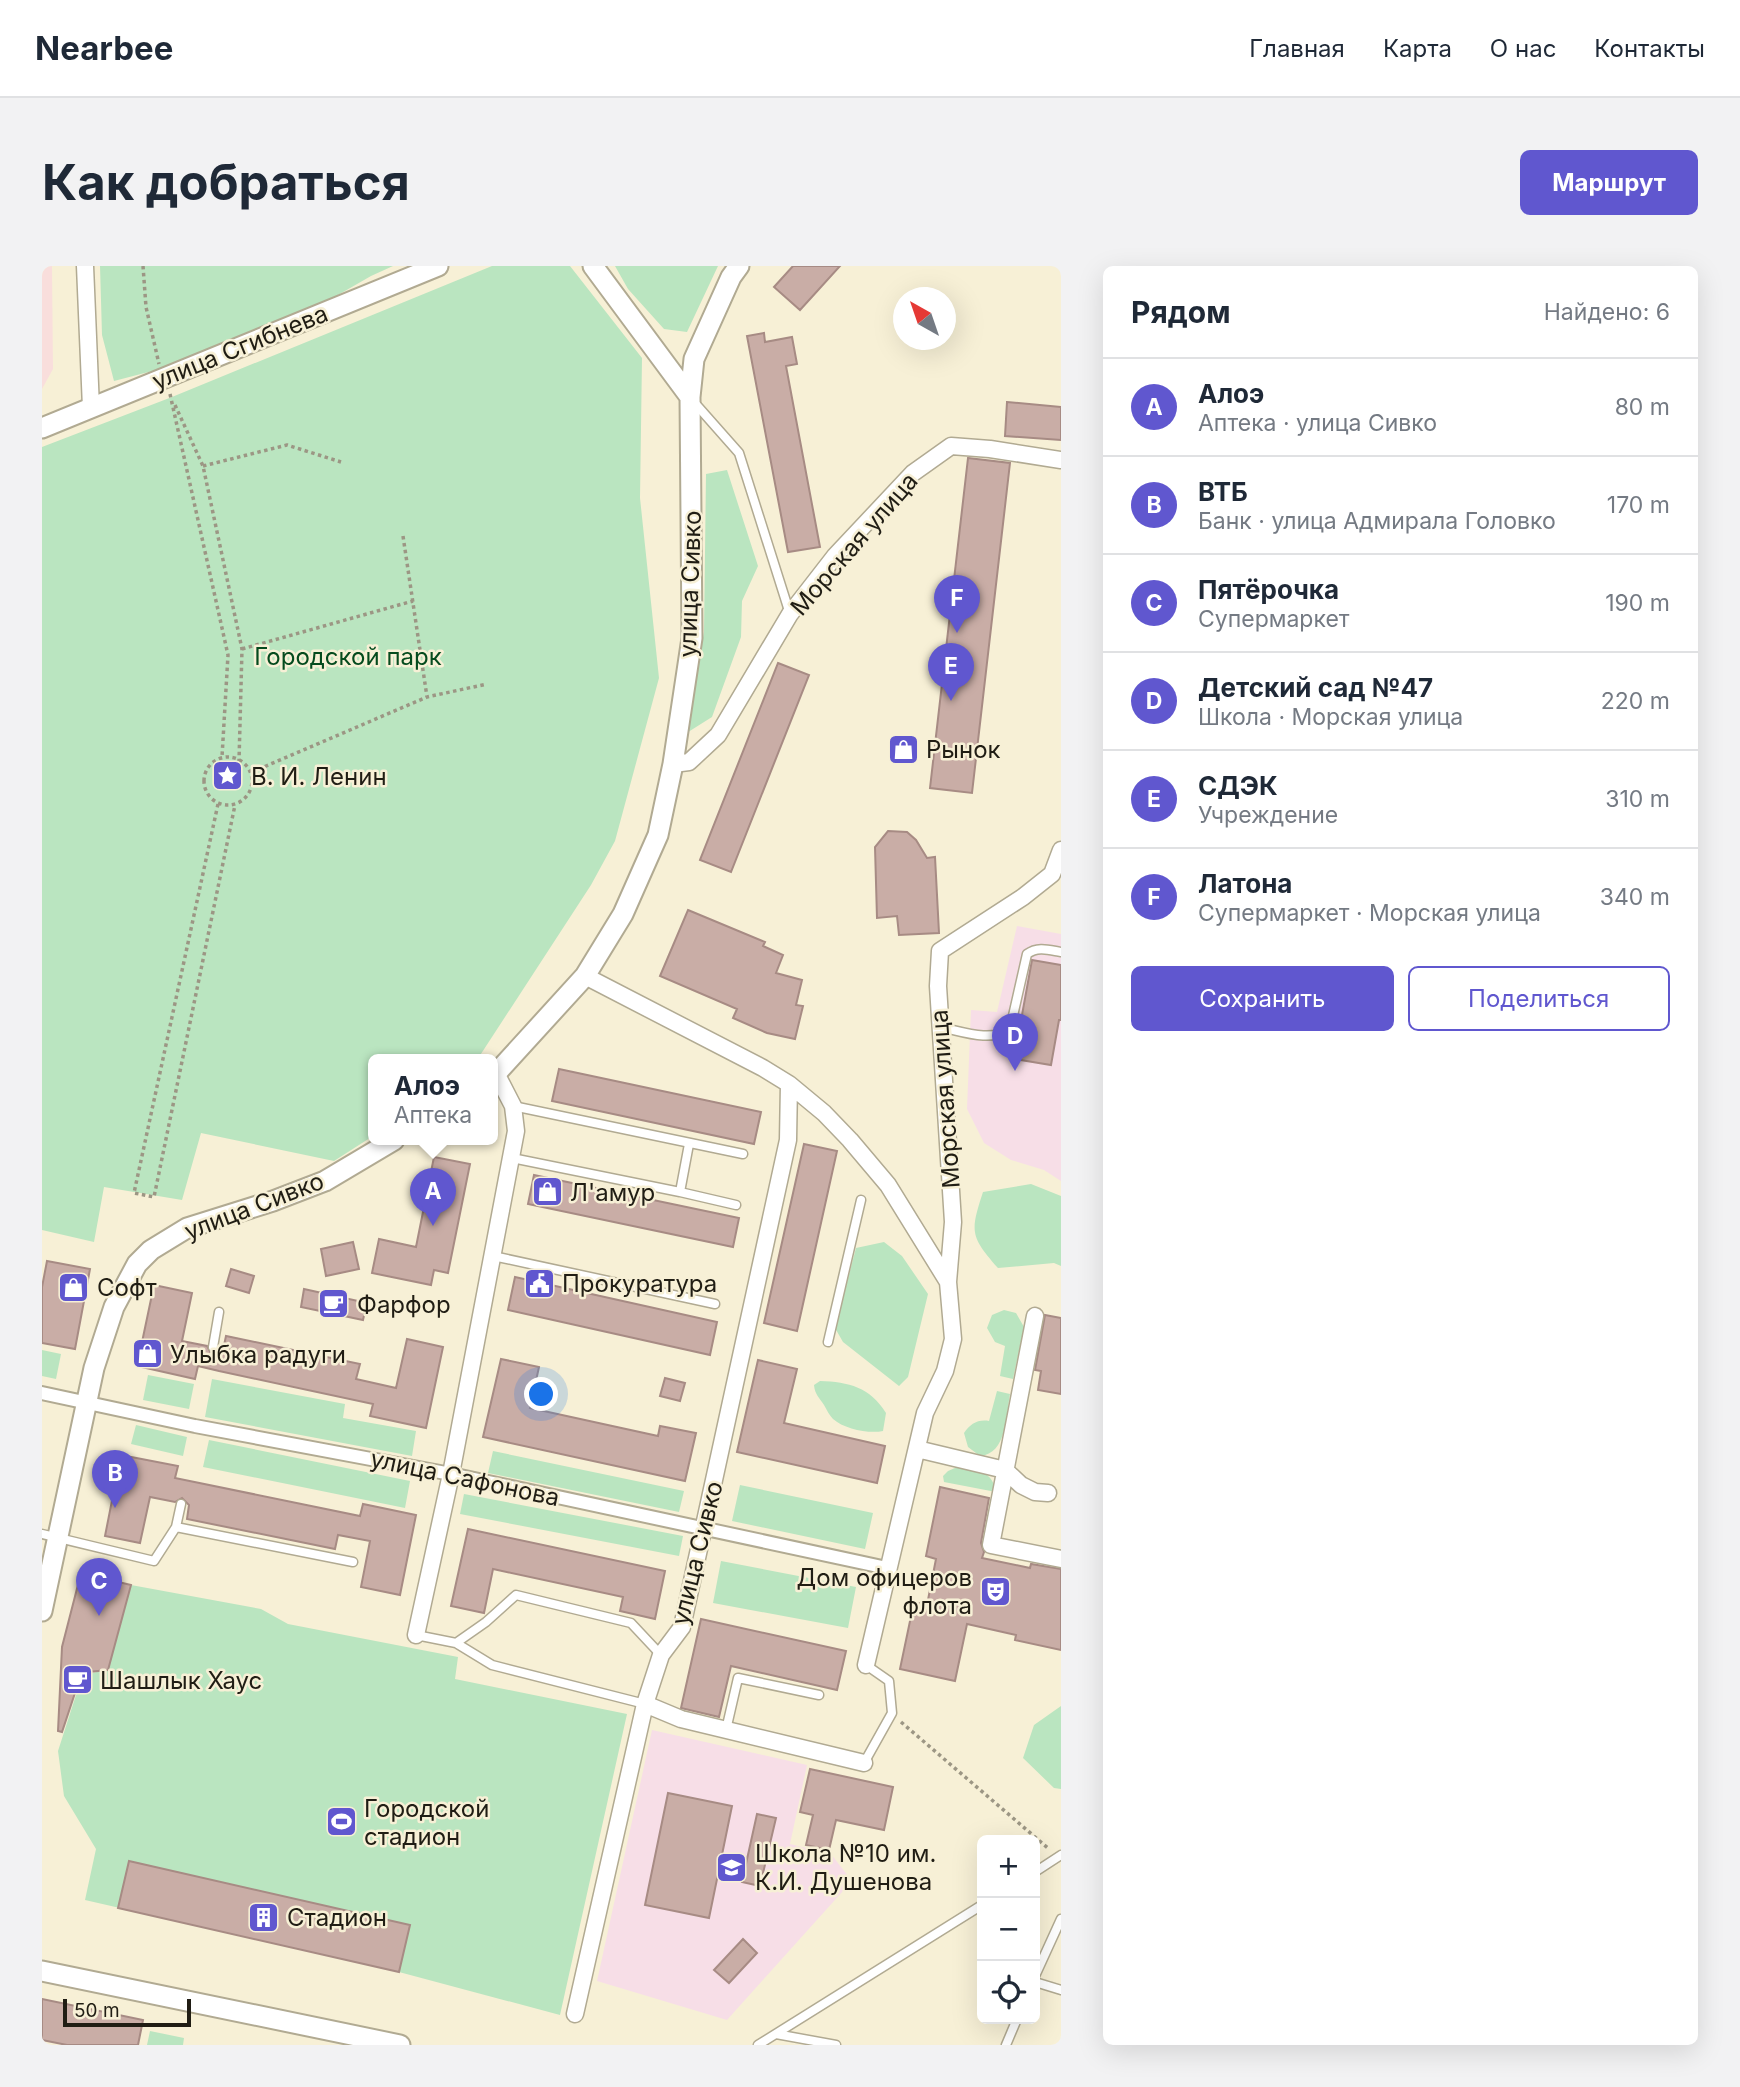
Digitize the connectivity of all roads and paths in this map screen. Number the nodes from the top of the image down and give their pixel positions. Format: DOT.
graph roads {
  1 [pos="85,266"];
  2 [pos="143,266"];
  3 [pos="438,266"];
  4 [pos="593,266"];
  5 [pos="738,266"];
  6 [pos="162,379"];
  7 [pos="172,397"];
  8 [pos="690,397"];
  9 [pos="91,408"];
  10 [pos="42,428"];
  11 [pos="1061,460"];
  12 [pos="341,462"];
  13 [pos="203,466"];
  14 [pos="403,536"];
  15 [pos="413,601"];
  16 [pos="790,614"];
  17 [pos="242,649"];
  18 [pos="487,684"];
  19 [pos="427,697"];
  20 [pos="222,758"];
  21 [pos="239,761"];
  22 [pos="673,764"];
  23 [pos="252,772"];
  24 [pos="218,804"];
  25 [pos="235,805"];
  26 [pos="1061,850"];
  27 [pos="1061,952"];
  28 [pos="585,976"];
  29 [pos="940,1027"];
  30 [pos="498,1073"];
  31 [pos="498,1081"];
  32 [pos="789,1084"];
  33 [pos="513,1106"];
  34 [pos="689,1144"];
  35 [pos="386,1145"];
  36 [pos="743,1154"];
  37 [pos="512,1158"];
  38 [pos="680,1192"];
  39 [pos="861,1200"];
  40 [pos="736,1205"];
  41 [pos="493,1256"];
  42 [pos="948,1282"];
  43 [pos="715,1304"];
  44 [pos="219,1312"];
  45 [pos="1034,1316"];
  46 [pos="828,1342"];
  47 [pos="213,1348"];
  48 [pos="42,1393"];
  49 [pos="87,1403"];
  50 [pos="917,1449"];
  51 [pos="1004,1470"];
  52 [pos="452,1474"];
  53 [pos="1048,1493"];
  54 [pos="181,1504"];
  55 [pos="176,1527"];
  56 [pos="704,1529"];
  57 [pos="50,1536"];
  58 [pos="1061,1559"];
  59 [pos="352,1562"];
  60 [pos="887,1568"];
  61 [pos="42,1611"];
  62 [pos="416,1635"];
  63 [pos="456,1643"];
  64 [pos="661,1656"];
  65 [pos="866,1665"];
  66 [pos="819,1695"];
  67 [pos="645,1704"];
  68 [pos="892,1713"];
  69 [pos="726,1730"];
  70 [pos="864,1763"];
  71 [pos="1060,1857"];
  72 [pos="1040,1869"];
  73 [pos="977,1908"];
  74 [pos="1061,1919"];
  75 [pos="1040,1965"];
  76 [pos="42,1971"];
  77 [pos="1040,1984"];
  78 [pos="1061,1990"];
  79 [pos="575,2014"];
  80 [pos="1015,2024"];
  81 [pos="776,2034"];
  82 [pos="400,2045"];
  83 [pos="758,2045"];
  84 [pos="836,2045"];
  85 [pos="1006,2045"];
  1 -- 9 [label="street"];
  2 -- 6 [label="path"];
  3 -- 6 [label="street, улица Сгибнева"];
  4 -- 8 [label="street"];
  5 -- 8 [label="street, улица Сивко"];
  6 -- 7 [label="path"];
  6 -- 9 [label="street, улица Сгибнева"];
  7 -- 13 [label="path"];
  7 -- 20 [label="path"];
  8 -- 16 [label="lane"];
  8 -- 22 [label="street, улица Сивко"];
  9 -- 10 [label="street, улица Сгибнева"];
  11 -- 16 [label="street, Морская улица"];
  12 -- 13 [label="path"];
  13 -- 17 [label="path"];
  14 -- 15 [label="path"];
  15 -- 17 [label="path"];
  15 -- 19 [label="path"];
  16 -- 22 [label="street, Морская улица"];
  17 -- 21 [label="path"];
  18 -- 19 [label="path"];
  19 -- 23 [label="path"];
  20 -- 21 [label="path"];
  20 -- 24 [label="path"];
  21 -- 23 [label="path"];
  22 -- 28 [label="street, улица Сивко"];
  23 -- 25 [label="path"];
  24 -- 25 [label="path"];
  24 -- 25 [label="path"];
  26 -- 29 [label="street, Морская улица"];
  27 -- 29 [label="lane"];
  28 -- 30 [label="street, улица Сивко"];
  28 -- 32 [label="street"];
  29 -- 42 [label="street, Морская улица"];
  31 -- 33 [label="street, улица Сивко"];
  32 -- 42 [label="street"];
  32 -- 56 [label="street, улица Сивко"];
  33 -- 34 [label="lane"];
  33 -- 37 [label="street, улица Сивко"];
  34 -- 36 [label="lane"];
  34 -- 38 [label="lane"];
  35 -- 49 [label="street, улица Сивко"];
  37 -- 38 [label="lane"];
  37 -- 41 [label="street, улица Сивко"];
  38 -- 40 [label="lane"];
  39 -- 46 [label="lane"];
  41 -- 43 [label="lane"];
  41 -- 52 [label="street, улица Сивко"];
  42 -- 50 [label="street"];
  44 -- 47 [label="lane"];
  45 -- 51 [label="street"];
  48 -- 49 [label="street, улица Сафонова"];
  49 -- 52 [label="street, улица Сафонова"];
  49 -- 57 [label="street, улица Сивко"];
  50 -- 51 [label="street"];
  50 -- 60 [label="street"];
  51 -- 53 [label="street"];
  51 -- 58 [label="street"];
  52 -- 56 [label="street, улица Сафонова"];
  52 -- 62 [label="street, улица Сивко"];
  54 -- 55 [label="lane"];
  55 -- 57 [label="lane"];
  55 -- 59 [label="lane"];
  56 -- 60 [label="street, улица Сафонова"];
  56 -- 64 [label="street, улица Сивко"];
  57 -- 61 [label="street, улица Сивко"];
  60 -- 65 [label="street"];
  62 -- 63 [label="lane"];
  63 -- 64 [label="lane"];
  63 -- 67 [label="lane"];
  64 -- 67 [label="street, улица Сивко"];
  65 -- 68 [label="lane"];
  66 -- 69 [label="lane"];
  67 -- 69 [label="street"];
  67 -- 79 [label="street, улица Сивко"];
  68 -- 70 [label="lane"];
  68 -- 71 [label="path"];
  69 -- 70 [label="street"];
  71 -- 72 [label="lane"];
  73 -- 81 [label="lane"];
  74 -- 75 [label="lane"];
  76 -- 82 [label="street"];
  77 -- 78 [label="lane"];
  80 -- 85 [label="lane"];
  81 -- 83 [label="lane"];
  81 -- 84 [label="lane"];
}
